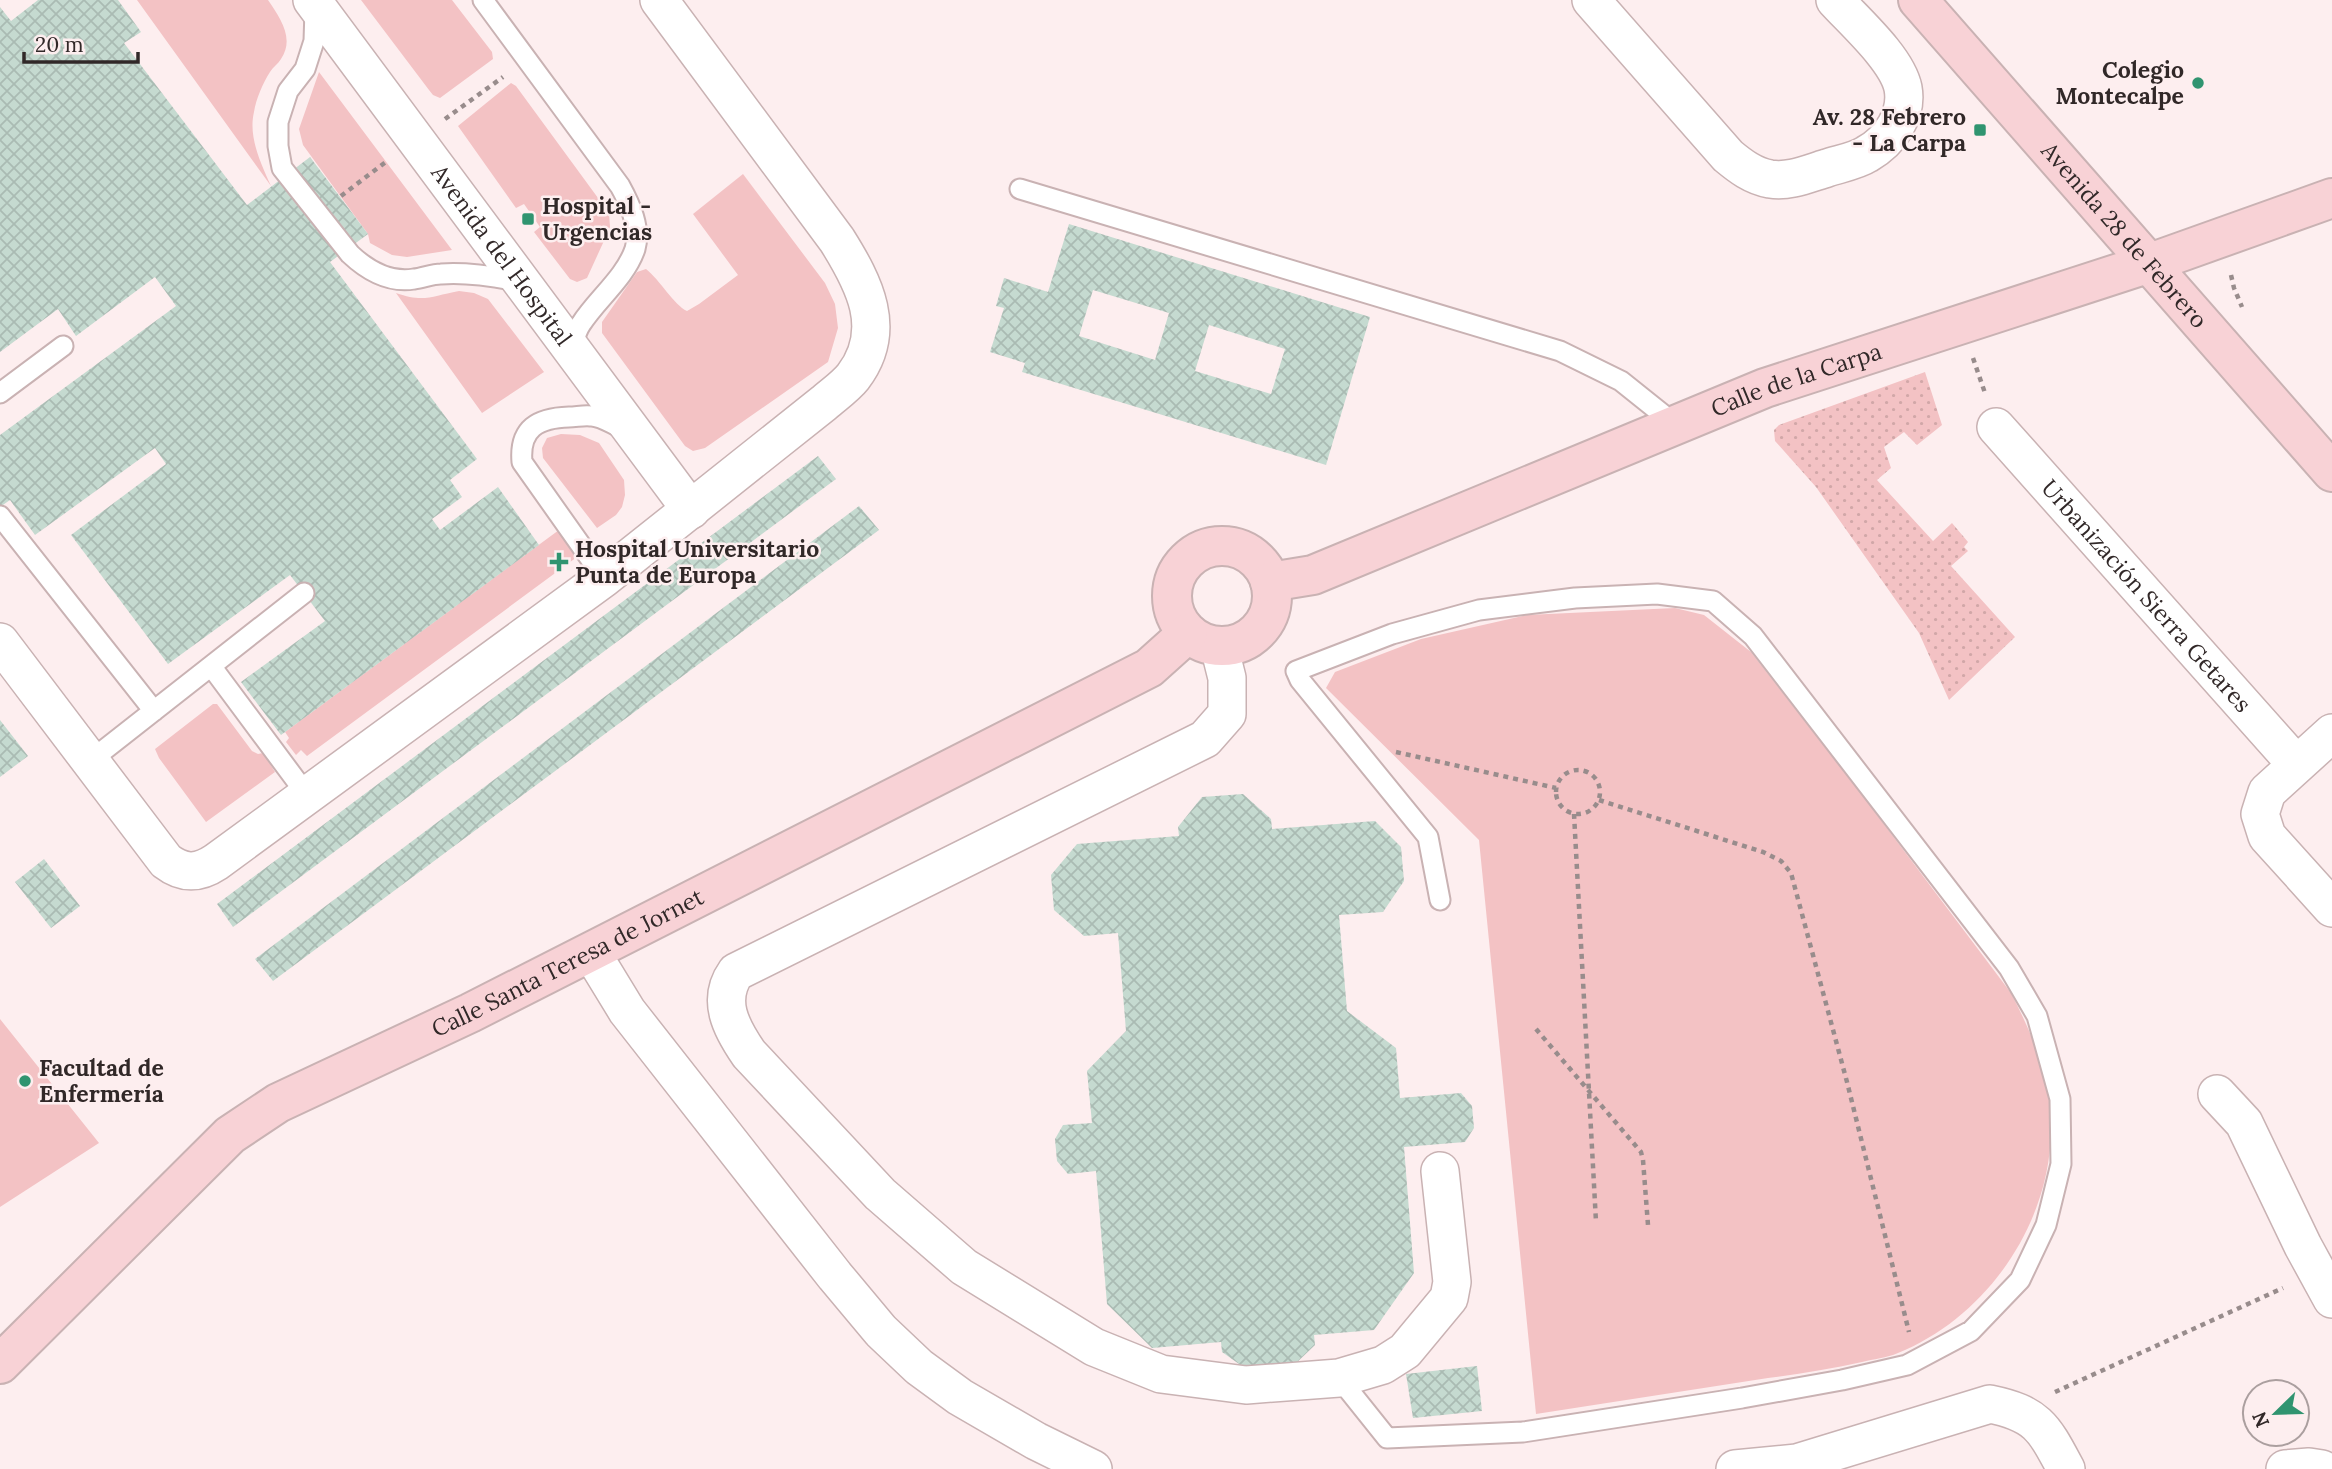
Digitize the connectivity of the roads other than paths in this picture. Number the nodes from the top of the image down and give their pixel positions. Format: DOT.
graph roads {
  1 [pos="483,0"];
  2 [pos="659,0"];
  3 [pos="1591,0"];
  4 [pos="1835,0"];
  5 [pos="1918,0"];
  6 [pos="314,2"];
  7 [pos="1020,188"];
  8 [pos="2332,198"];
  9 [pos="2150,263"];
  10 [pos="522,282"];
  11 [pos="63,346"];
  12 [pos="571,349"];
  13 [pos="0,393"];
  14 [pos="1675,425"];
  15 [pos="1996,428"];
  16 [pos="632,433"];
  17 [pos="2332,472"];
  18 [pos="691,510"];
  19 [pos="0,516"];
  20 [pos="604,578"];
  21 [pos="1270,582"];
  22 [pos="304,593"];
  23 [pos="1203,640"];
  24 [pos="0,642"];
  25 [pos="211,666"];
  26 [pos="154,711"];
  27 [pos="2332,733"];
  28 [pos="90,761"];
  29 [pos="2296,764"];
  30 [pos="307,795"];
  31 [pos="1440,900"];
  32 [pos="2332,908"];
  33 [pos="591,952"];
  34 [pos="2217,1094"];
  35 [pos="1440,1171"];
  36 [pos="2325,1286"];
  37 [pos="0,1364"];
  38 [pos="1339,1378"];
  39 [pos="1093,1469"];
  40 [pos="1735,1469"];
  41 [pos="2066,1469"];
  42 [pos="2285,1469"];
  43 [pos="2322,1469"];
  1 -- 12 [label="lane"];
  2 -- 18 [label="street"];
  3 -- 4 [label="street"];
  5 -- 9 [label="street, Avenida 28 de Febrero"];
  6 -- 10 [label="street, Avenida del Hospital"];
  6 -- 10 [label="lane"];
  7 -- 14 [label="lane"];
  8 -- 9 [label="street, Calle de la Carpa"];
  9 -- 14 [label="street, Calle de la Carpa"];
  9 -- 17 [label="street, Avenida 28 de Febrero"];
  10 -- 12 [label="street, Avenida del Hospital"];
  11 -- 13 [label="lane"];
  12 -- 16 [label="street, Avenida del Hospital"];
  14 -- 21 [label="street, Calle de la Carpa"];
  15 -- 29 [label="street, Urbanización Sierra Getares"];
  16 -- 18 [label="street, Avenida del Hospital"];
  16 -- 20 [label="lane"];
  18 -- 20 [label="street"];
  19 -- 26 [label="lane"];
  20 -- 30 [label="street"];
  21 -- 23 [label="street"];
  21 -- 23 [label="street"];
  22 -- 25 [label="lane"];
  23 -- 33 [label="street, Calle Santa Teresa de Jornet"];
  23 -- 38 [label="street"];
  24 -- 28 [label="street"];
  25 -- 26 [label="lane"];
  25 -- 30 [label="lane"];
  26 -- 28 [label="lane"];
  27 -- 29 [label="street"];
  28 -- 30 [label="street"];
  29 -- 32 [label="street"];
  31 -- 38 [label="lane"];
  33 -- 37 [label="street, Calle Santa Teresa de Jornet"];
  33 -- 39 [label="street"];
  34 -- 36 [label="street"];
  35 -- 38 [label="street"];
  40 -- 41 [label="street"];
  42 -- 43 [label="street"];
}
